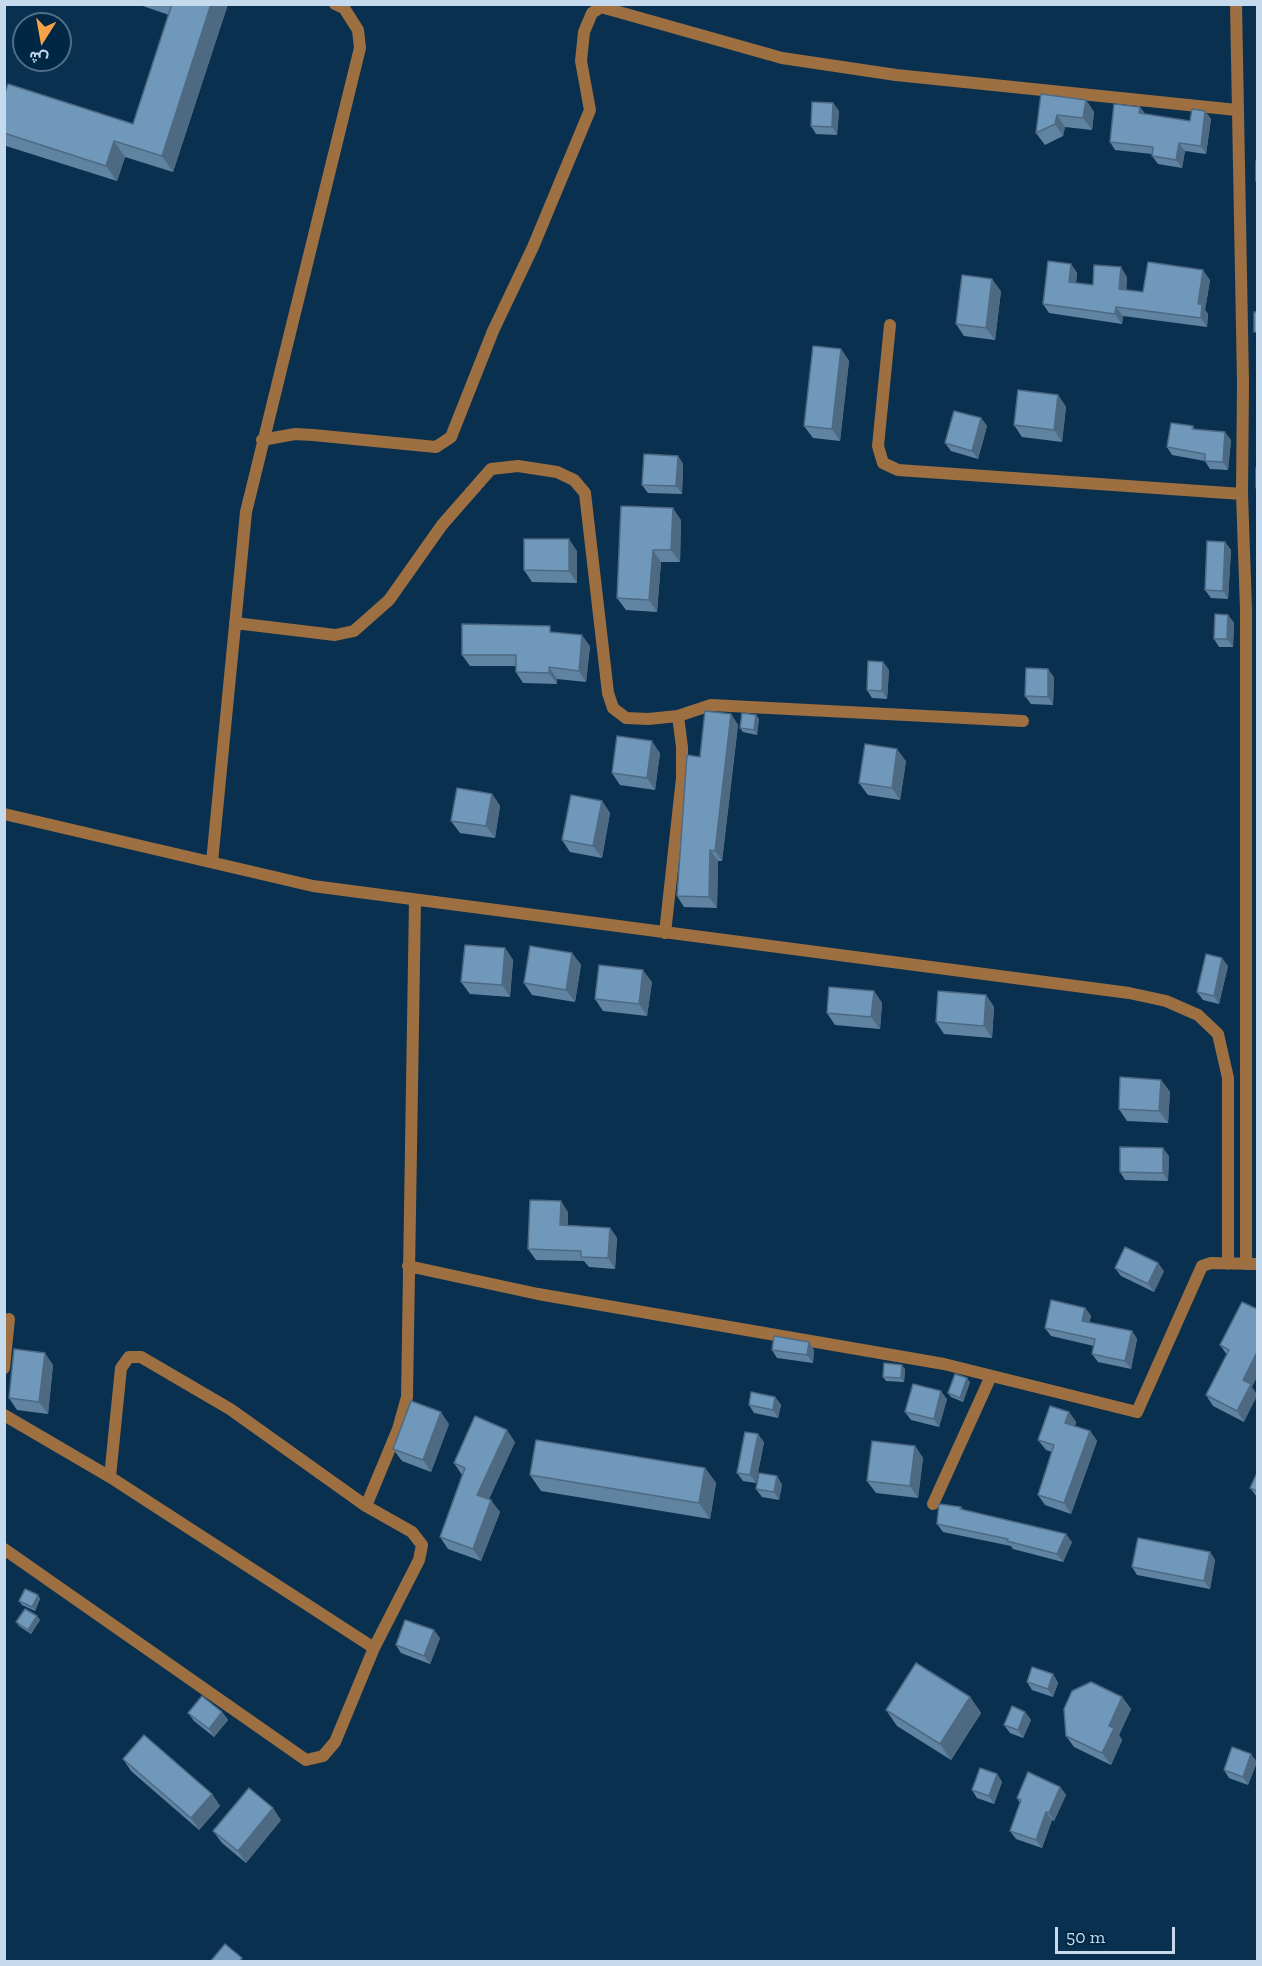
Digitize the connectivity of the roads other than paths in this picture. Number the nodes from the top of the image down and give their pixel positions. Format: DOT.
graph roads {
  1 [pos="1236,4"];
  2 [pos="341,6"];
  3 [pos="1238,110"];
  4 [pos="890,325"];
  5 [pos="262,440"];
  6 [pos="1242,494"];
  7 [pos="235,623"];
  8 [pos="678,716"];
  9 [pos="1023,721"];
  10 [pos="4,814"];
  11 [pos="212,862"];
  12 [pos="416,900"];
  13 [pos="665,933"];
  14 [pos="1228,1264"];
  15 [pos="1252,1264"];
  16 [pos="408,1266"];
  17 [pos="9,1319"];
  18 [pos="4,1368"];
  19 [pos="991,1376"];
  20 [pos="4,1414"];
  21 [pos="110,1477"];
  22 [pos="933,1504"];
  23 [pos="366,1506"];
  24 [pos="4,1550"];
  25 [pos="374,1648"];
  1 -- 3 [label="street"];
  2 -- 5 [label="street"];
  3 -- 5 [label="street"];
  3 -- 6 [label="street"];
  4 -- 6 [label="street"];
  5 -- 7 [label="street"];
  6 -- 15 [label="street"];
  7 -- 8 [label="street"];
  7 -- 11 [label="street"];
  8 -- 9 [label="street"];
  8 -- 13 [label="street"];
  10 -- 11 [label="street"];
  11 -- 12 [label="street"];
  12 -- 13 [label="street"];
  12 -- 16 [label="street"];
  13 -- 14 [label="street"];
  14 -- 15 [label="street"];
  14 -- 19 [label="street"];
  16 -- 19 [label="street"];
  16 -- 23 [label="street"];
  17 -- 18 [label="street"];
  19 -- 22 [label="street"];
  20 -- 21 [label="street"];
  21 -- 23 [label="street"];
  21 -- 25 [label="street"];
  23 -- 25 [label="street"];
  24 -- 25 [label="street"];
}
